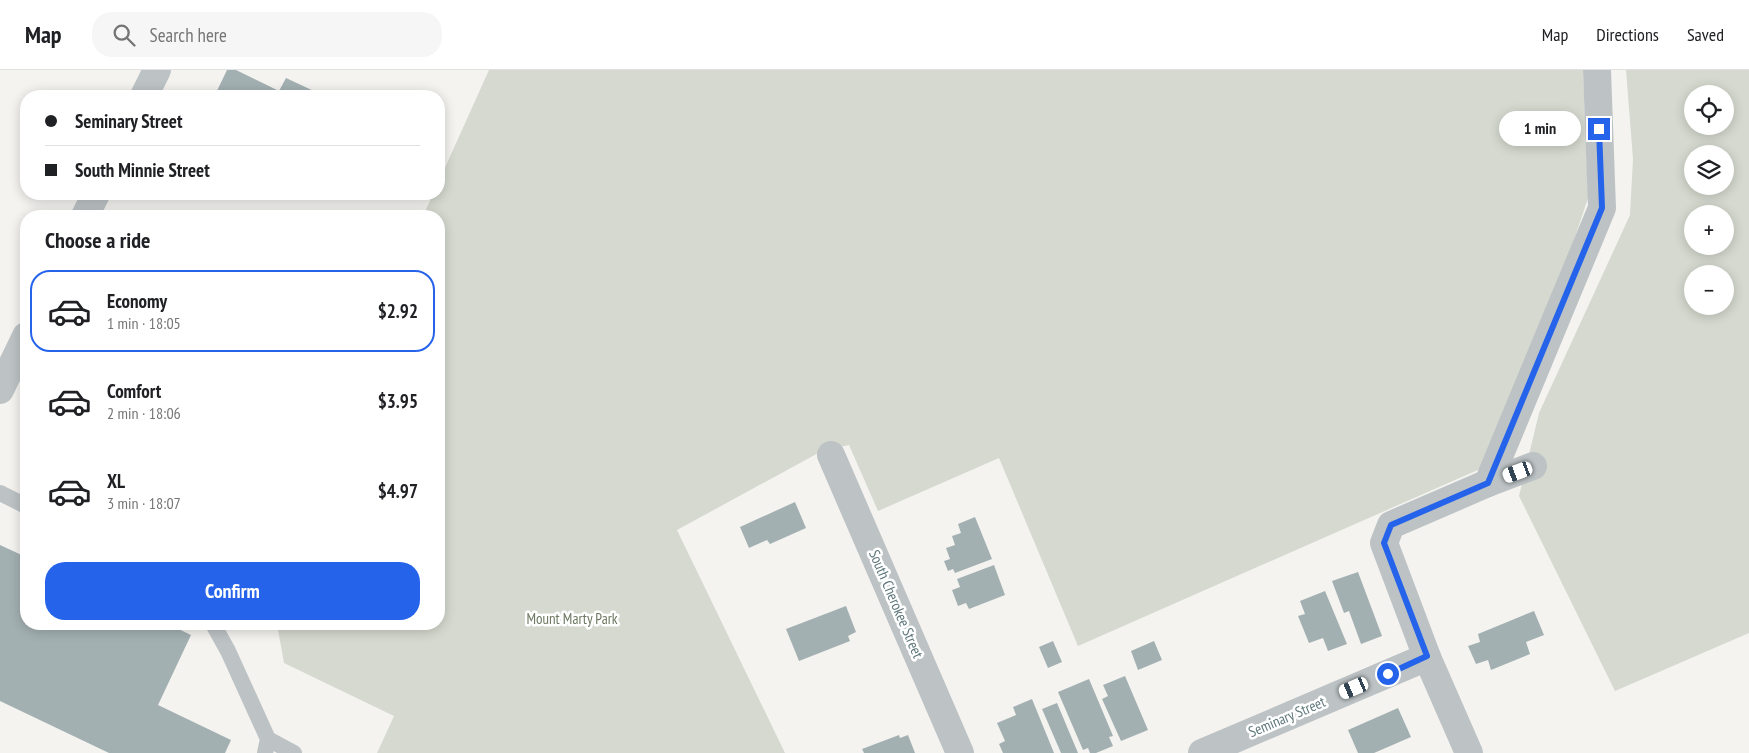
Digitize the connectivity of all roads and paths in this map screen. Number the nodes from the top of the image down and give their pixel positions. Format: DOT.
graph roads {
  1 [pos="157,70"];
  2 [pos="1597,70"];
  3 [pos="147,90"];
  4 [pos="20,348"];
  5 [pos="0,390"];
  6 [pos="831,455"];
  7 [pos="1533,466"];
  8 [pos="1488,483"];
  9 [pos="0,493"];
  10 [pos="20,503"];
  11 [pos="216,630"];
  12 [pos="1427,656"];
  13 [pos="266,746"];
  14 [pos="1212,751"];
  15 [pos="294,753"];
  16 [pos="960,753"];
  17 [pos="1469,753"];
  1 -- 3 [label="street"];
  2 -- 8 [label="street"];
  4 -- 5 [label="street"];
  6 -- 16 [label="street, South Cherokee Street"];
  7 -- 8 [label="street"];
  8 -- 12 [label="street"];
  9 -- 10 [label="lane"];
  11 -- 13 [label="lane"];
  12 -- 14 [label="street, Seminary Street"];
  12 -- 17 [label="street"];
  13 -- 15 [label="lane"];
}
